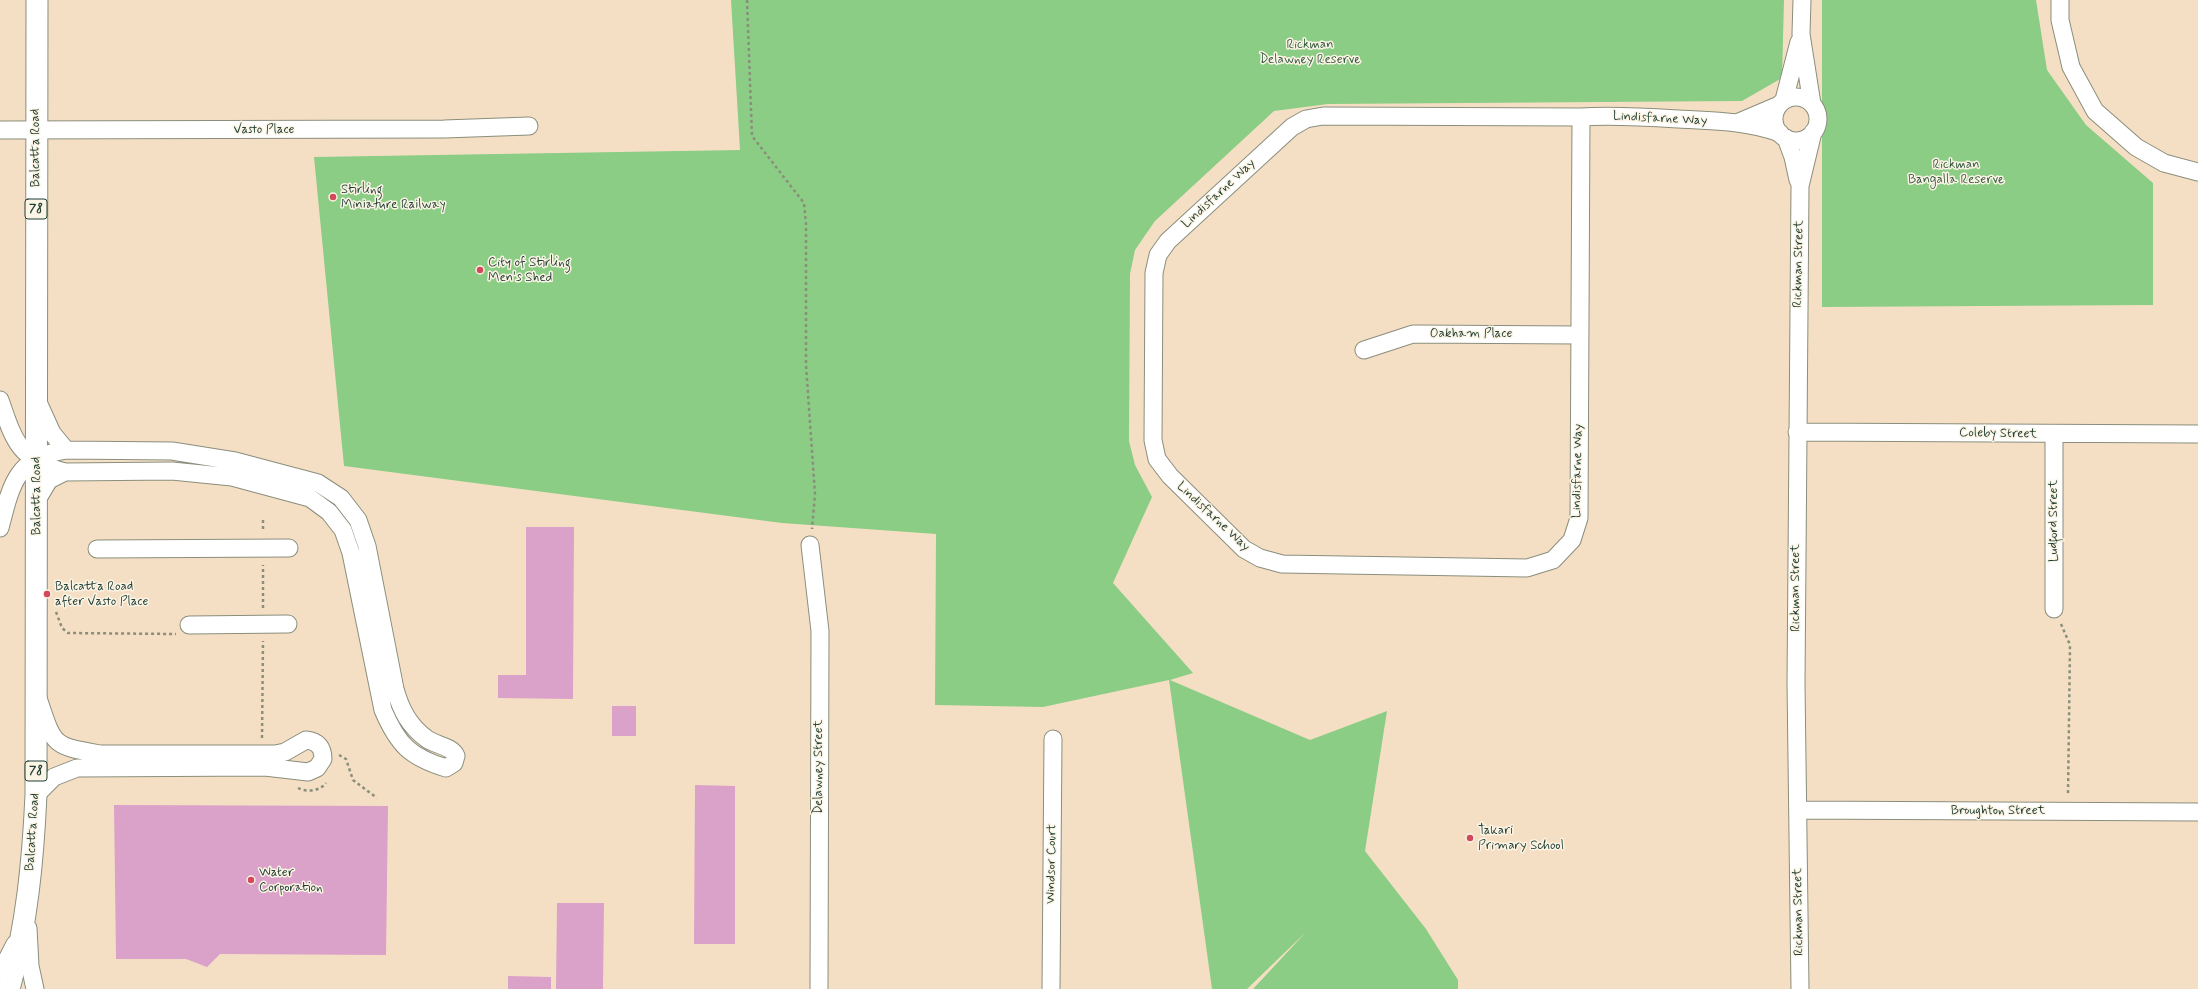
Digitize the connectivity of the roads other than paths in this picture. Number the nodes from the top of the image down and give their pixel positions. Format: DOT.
graph roads {
  1 [pos="37,0"];
  2 [pos="1802,0"];
  3 [pos="2060,0"];
  4 [pos="1801,34"];
  5 [pos="1782,102"];
  6 [pos="1812,104"];
  7 [pos="1581,117"];
  8 [pos="1739,122"];
  9 [pos="529,126"];
  10 [pos="0,130"];
  11 [pos="36,130"];
  12 [pos="1813,132"];
  13 [pos="1783,136"];
  14 [pos="2198,172"];
  15 [pos="1800,186"];
  16 [pos="1579,335"];
  17 [pos="1364,350"];
  18 [pos="0,400"];
  19 [pos="37,400"];
  20 [pos="1797,432"];
  21 [pos="2054,434"];
  22 [pos="2198,434"];
  23 [pos="66,450"];
  24 [pos="36,459"];
  25 [pos="65,472"];
  26 [pos="37,500"];
  27 [pos="0,528"];
  28 [pos="810,545"];
  29 [pos="289,548"];
  30 [pos="97,549"];
  31 [pos="2054,609"];
  32 [pos="288,624"];
  33 [pos="185,629"];
  34 [pos="36,693"];
  35 [pos="1053,738"];
  36 [pos="36,795"];
  37 [pos="1798,810"];
  38 [pos="2198,812"];
  39 [pos="27,903"];
  40 [pos="22,929"];
  41 [pos="0,973"];
  42 [pos="9,989"];
  43 [pos="35,989"];
  44 [pos="819,989"];
  45 [pos="1051,989"];
  46 [pos="1800,989"];
  1 -- 11 [label="main road, Balcatta Road / 78"];
  2 -- 4 [label="street"];
  3 -- 14 [label="street"];
  4 -- 5 [label="street"];
  4 -- 6 [label="street"];
  5 -- 6 [label="street"];
  5 -- 8 [label="street, Lindisfarne Way"];
  5 -- 13 [label="street"];
  6 -- 12 [label="street"];
  7 -- 8 [label="street, Lindisfarne Way"];
  7 -- 16 [label="street, Lindisfarne Way"];
  7 -- 16 [label="street, Lindisfarne Way"];
  8 -- 13 [label="street, Lindisfarne Way"];
  9 -- 11 [label="street, Vasto Place"];
  10 -- 11 [label="street, Vasto Place"];
  11 -- 19 [label="main road, Balcatta Road / 78"];
  12 -- 13 [label="street"];
  12 -- 15 [label="street, Rickman Street"];
  13 -- 15 [label="street, Rickman Street"];
  15 -- 20 [label="street, Rickman Street"];
  16 -- 17 [label="street, Oakham Place"];
  18 -- 24 [label="street"];
  19 -- 23 [label="street"];
  19 -- 24 [label="main road, Balcatta Road / 78"];
  20 -- 21 [label="street, Coleby Street"];
  20 -- 37 [label="street, Rickman Street"];
  21 -- 22 [label="street, Coleby Street"];
  21 -- 31 [label="street, Ludford Street"];
  23 -- 24 [label="street"];
  23 -- 25 [label="street"];
  24 -- 25 [label="street"];
  24 -- 26 [label="main road, Balcatta Road / 78"];
  24 -- 27 [label="street"];
  25 -- 26 [label="street"];
  26 -- 34 [label="main road, Balcatta Road / 78"];
  28 -- 44 [label="street, Delawney Street"];
  29 -- 30 [label="street"];
  32 -- 33 [label="street"];
  34 -- 36 [label="main road, Balcatta Road / 78"];
  34 -- 36 [label="street"];
  35 -- 45 [label="street, Windsor Court"];
  36 -- 39 [label="main road, Balcatta Road / 78"];
  37 -- 38 [label="street, Broughton Street"];
  37 -- 46 [label="street, Rickman Street"];
  39 -- 40 [label="main road, Balcatta Road / 78"];
  39 -- 43 [label="street"];
  40 -- 41 [label="street"];
  40 -- 42 [label="main road, Balcatta Road / 78"];
}
